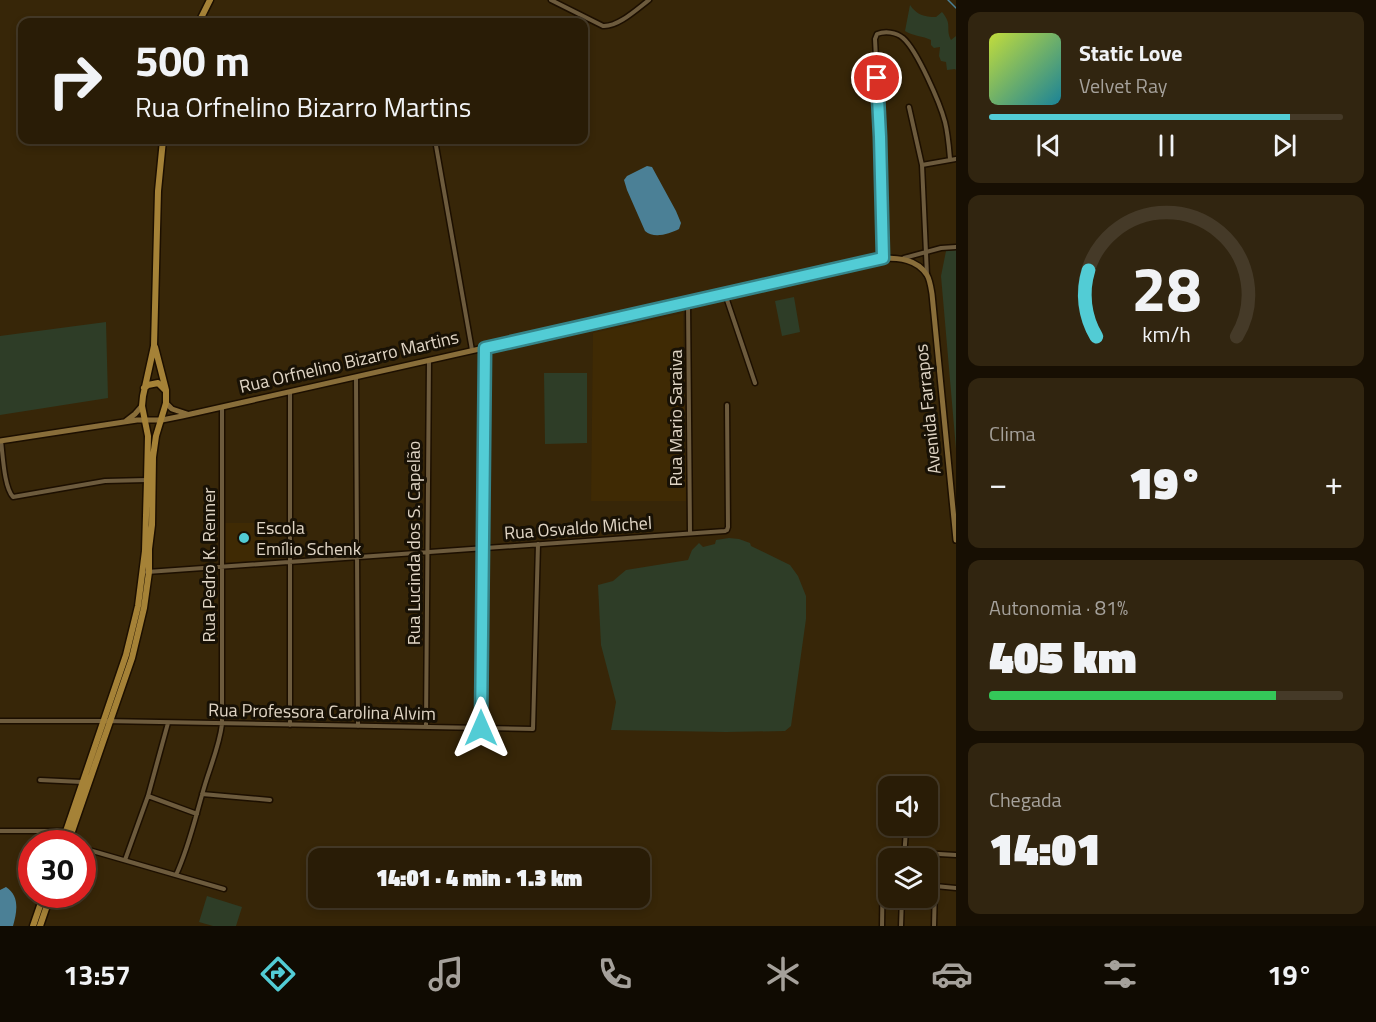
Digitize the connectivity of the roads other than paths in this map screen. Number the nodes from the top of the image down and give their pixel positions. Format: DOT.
graph roads {
  1 [pos="210,0"];
  2 [pos="550,0"];
  3 [pos="649,0"];
  4 [pos="201,18"];
  5 [pos="587,18"];
  6 [pos="588,19"];
  7 [pos="909,107"];
  8 [pos="163,144"];
  9 [pos="436,144"];
  10 [pos="950,159"];
  11 [pos="956,159"];
  12 [pos="922,165"];
  13 [pos="956,247"];
  14 [pos="927,252"];
  15 [pos="883,258"];
  16 [pos="903,258"];
  17 [pos="927,275"];
  18 [pos="725,294"];
  19 [pos="688,302"];
  20 [pos="154,346"];
  21 [pos="485,348"];
  22 [pos="472,350"];
  23 [pos="429,360"];
  24 [pos="356,376"];
  25 [pos="755,383"];
  26 [pos="144,388"];
  27 [pos="166,390"];
  28 [pos="290,391"];
  29 [pos="166,403"];
  30 [pos="726,405"];
  31 [pos="142,406"];
  32 [pos="222,406"];
  33 [pos="189,414"];
  34 [pos="146,420"];
  35 [pos="162,420"];
  36 [pos="124,422"];
  37 [pos="0,441"];
  38 [pos="150,480"];
  39 [pos="690,533"];
  40 [pos="956,540"];
  41 [pos="538,544"];
  42 [pos="483,548"];
  43 [pos="428,552"];
  44 [pos="357,557"];
  45 [pos="290,562"];
  46 [pos="222,566"];
  47 [pos="146,572"];
  48 [pos="0,721"];
  49 [pos="107,721"];
  50 [pos="168,723"];
  51 [pos="222,724"];
  52 [pos="290,725"];
  53 [pos="358,726"];
  54 [pos="426,727"];
  55 [pos="481,728"];
  56 [pos="40,780"];
  57 [pos="83,783"];
  58 [pos="202,794"];
  59 [pos="148,796"];
  60 [pos="270,800"];
  61 [pos="197,814"];
  62 [pos="70,830"];
  63 [pos="70,830"];
  64 [pos="0,831"];
  65 [pos="18,831"];
  66 [pos="96,852"];
  67 [pos="938,854"];
  68 [pos="956,855"];
  69 [pos="125,860"];
  70 [pos="176,875"];
  71 [pos="938,886"];
  72 [pos="956,888"];
  73 [pos="224,889"];
  74 [pos="39,908"];
  75 [pos="46,908"];
  76 [pos="882,908"];
  77 [pos="902,908"];
  78 [pos="934,908"];
  79 [pos="33,926"];
  80 [pos="40,926"];
  81 [pos="882,926"];
  82 [pos="901,926"];
  83 [pos="934,926"];
  1 -- 4 [label="main road"];
  2 -- 5 [label="street"];
  3 -- 6 [label="street"];
  7 -- 12 [label="street, Avenida Farrapos"];
  8 -- 20 [label="main road"];
  9 -- 22 [label="street"];
  10 -- 11 [label="street"];
  10 -- 12 [label="street"];
  10 -- 15 [label="street"];
  12 -- 14 [label="street, Avenida Farrapos"];
  13 -- 14 [label="street"];
  14 -- 16 [label="street"];
  14 -- 17 [label="street, Avenida Farrapos"];
  15 -- 16 [label="street, Rua Orfnelino Bizarro Martins"];
  15 -- 18 [label="street, Rua Orfnelino Bizarro Martins"];
  16 -- 17 [label="street"];
  17 -- 40 [label="street, Avenida Farrapos"];
  18 -- 19 [label="street, Rua Orfnelino Bizarro Martins"];
  18 -- 25 [label="street"];
  19 -- 21 [label="street, Rua Orfnelino Bizarro Martins"];
  19 -- 39 [label="street, Rua Mario Saraiva"];
  20 -- 26 [label="main road"];
  20 -- 27 [label="main road"];
  21 -- 22 [label="street, Rua Orfnelino Bizarro Martins"];
  21 -- 42 [label="street"];
  22 -- 23 [label="street, Rua Orfnelino Bizarro Martins"];
  23 -- 24 [label="street, Rua Orfnelino Bizarro Martins"];
  23 -- 43 [label="street, Rua Lucinda dos S. Capelão"];
  24 -- 28 [label="street, Rua Orfnelino Bizarro Martins"];
  24 -- 44 [label="street"];
  26 -- 27 [label="main road"];
  26 -- 31 [label="main road"];
  27 -- 29 [label="main road"];
  28 -- 32 [label="street, Rua Orfnelino Bizarro Martins"];
  28 -- 45 [label="street"];
  29 -- 33 [label="street"];
  29 -- 35 [label="main road"];
  30 -- 39 [label="street, Rua Osvaldo Michel"];
  31 -- 34 [label="main road"];
  31 -- 36 [label="street"];
  32 -- 33 [label="street, Rua Orfnelino Bizarro Martins"];
  32 -- 46 [label="street, Rua Pedro K. Renner"];
  33 -- 35 [label="street, Rua Orfnelino Bizarro Martins"];
  34 -- 35 [label="street, Rua Orfnelino Bizarro Martins"];
  34 -- 36 [label="street, Rua Orfnelino Bizarro Martins"];
  34 -- 38 [label="main road"];
  35 -- 38 [label="main road"];
  36 -- 37 [label="street, Rua Orfnelino Bizarro Martins"];
  37 -- 38 [label="street"];
  38 -- 47 [label="main road"];
  39 -- 41 [label="street, Rua Osvaldo Michel"];
  41 -- 42 [label="street, Rua Osvaldo Michel"];
  41 -- 55 [label="street, Rua Professora Carolina Alvim"];
  42 -- 43 [label="street, Rua Osvaldo Michel"];
  42 -- 55 [label="street"];
  43 -- 44 [label="street, Rua Osvaldo Michel"];
  43 -- 54 [label="street, Rua Lucinda dos S. Capelão"];
  44 -- 45 [label="street, Rua Osvaldo Michel"];
  44 -- 53 [label="street"];
  45 -- 46 [label="street, Rua Osvaldo Michel"];
  45 -- 52 [label="street"];
  46 -- 47 [label="street, Rua Osvaldo Michel"];
  46 -- 51 [label="street, Rua Pedro K. Renner"];
  47 -- 49 [label="main road"];
  48 -- 49 [label="street, Rua Professora Carolina Alvim"];
  49 -- 50 [label="street, Rua Professora Carolina Alvim"];
  49 -- 57 [label="main road"];
  49 -- 62 [label="main road"];
  50 -- 51 [label="street, Rua Professora Carolina Alvim"];
  50 -- 59 [label="street"];
  51 -- 52 [label="street, Rua Professora Carolina Alvim"];
  51 -- 58 [label="street, Rua Pedro K. Renner"];
  52 -- 53 [label="street, Rua Professora Carolina Alvim"];
  53 -- 54 [label="street, Rua Professora Carolina Alvim"];
  54 -- 55 [label="street, Rua Professora Carolina Alvim"];
  56 -- 57 [label="street"];
  57 -- 63 [label="main road"];
  58 -- 60 [label="street"];
  58 -- 61 [label="street, Rua Pedro K. Renner"];
  59 -- 61 [label="street"];
  59 -- 69 [label="street"];
  61 -- 70 [label="street, Rua Pedro K. Renner"];
  64 -- 65 [label="street"];
  66 -- 69 [label="street"];
  67 -- 68 [label="street"];
  69 -- 70 [label="street"];
  70 -- 73 [label="street"];
  71 -- 72 [label="street"];
  74 -- 79 [label="main road"];
  75 -- 80 [label="main road"];
  76 -- 81 [label="street"];
  77 -- 82 [label="street"];
  78 -- 83 [label="street"];
}
